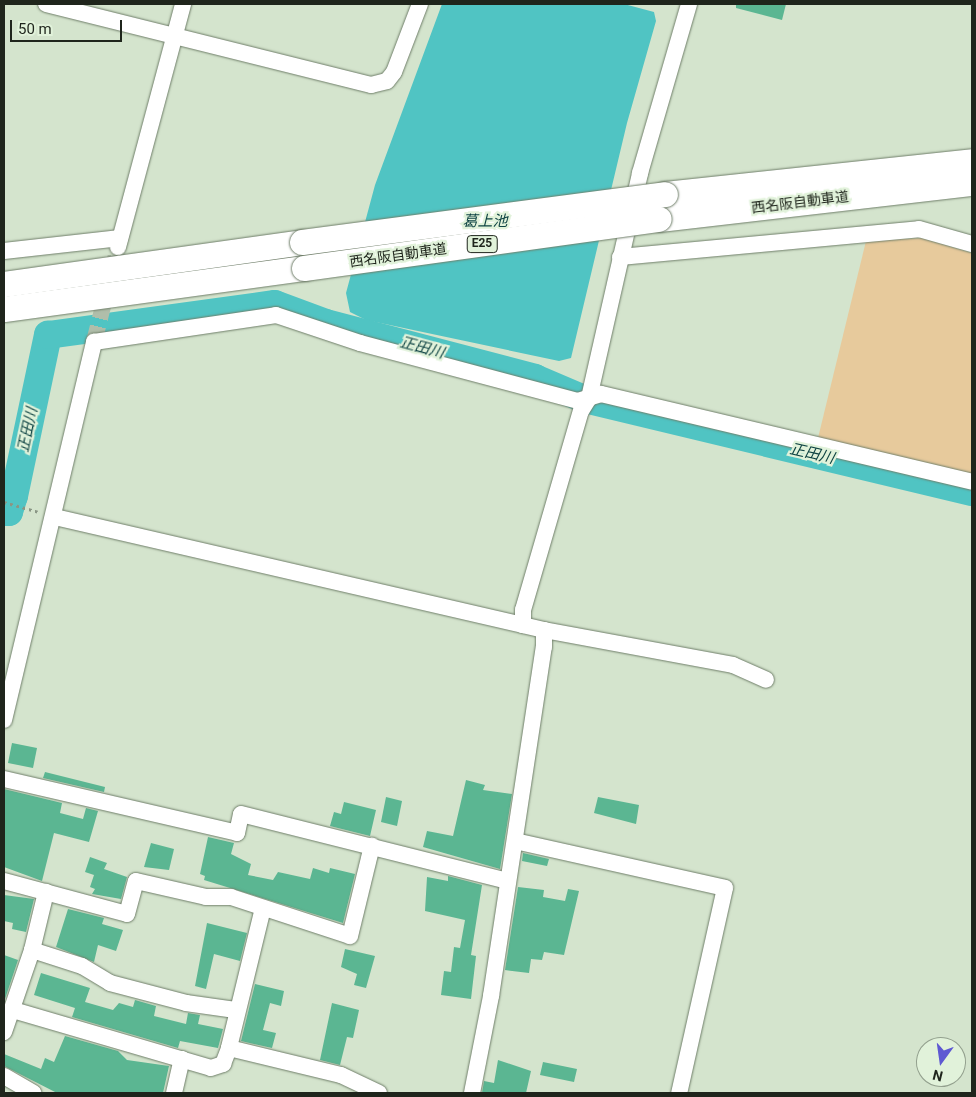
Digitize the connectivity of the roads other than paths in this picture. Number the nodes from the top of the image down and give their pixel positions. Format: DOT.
graph roads {
  1 [pos="46,4"];
  2 [pos="183,4"];
  3 [pos="420,4"];
  4 [pos="689,4"];
  5 [pos="174,39"];
  6 [pos="972,156"];
  7 [pos="972,161"];
  8 [pos="926,164"];
  9 [pos="967,184"];
  10 [pos="972,244"];
  11 [pos="4,251"];
  12 [pos="620,258"];
  13 [pos="4,284"];
  14 [pos="4,309"];
  15 [pos="589,398"];
  16 [pos="972,482"];
  17 [pos="55,517"];
  18 [pos="523,625"];
  19 [pos="544,630"];
  20 [pos="766,680"];
  21 [pos="4,720"];
  22 [pos="4,779"];
  23 [pos="515,840"];
  24 [pos="372,846"];
  25 [pos="508,880"];
  26 [pos="4,881"];
  27 [pos="46,892"];
  28 [pos="263,908"];
  29 [pos="32,950"];
  30 [pos="13,1010"];
  31 [pos="236,1010"];
  32 [pos="4,1032"];
  33 [pos="229,1048"];
  34 [pos="182,1059"];
  35 [pos="4,1076"];
  36 [pos="34,1093"];
  37 [pos="174,1093"];
  38 [pos="379,1093"];
  39 [pos="472,1093"];
  40 [pos="679,1093"];
  1 -- 5 [label="street"];
  2 -- 5 [label="street"];
  3 -- 5 [label="street"];
  4 -- 12 [label="street"];
  5 -- 11 [label="street"];
  6 -- 8 [label="highway"];
  7 -- 8 [label="highway, 西名阪自動車道 / E25"];
  8 -- 13 [label="highway, 西名阪自動車道 / E25, bridge"];
  9 -- 14 [label="highway, 西名阪自動車道 / E25, bridge"];
  10 -- 12 [label="street"];
  12 -- 15 [label="street"];
  15 -- 16 [label="street"];
  15 -- 17 [label="street"];
  15 -- 18 [label="street"];
  17 -- 18 [label="street"];
  17 -- 21 [label="street"];
  18 -- 19 [label="street"];
  19 -- 20 [label="street"];
  19 -- 23 [label="street"];
  22 -- 24 [label="street"];
  23 -- 25 [label="street"];
  23 -- 40 [label="street"];
  24 -- 25 [label="street"];
  24 -- 28 [label="street"];
  25 -- 39 [label="street"];
  26 -- 27 [label="street"];
  27 -- 28 [label="street"];
  27 -- 29 [label="street"];
  28 -- 31 [label="street"];
  29 -- 30 [label="street"];
  29 -- 31 [label="street"];
  30 -- 32 [label="street"];
  30 -- 34 [label="street"];
  31 -- 33 [label="street"];
  33 -- 34 [label="street"];
  33 -- 38 [label="street"];
  34 -- 37 [label="street"];
  35 -- 36 [label="street"];
}
